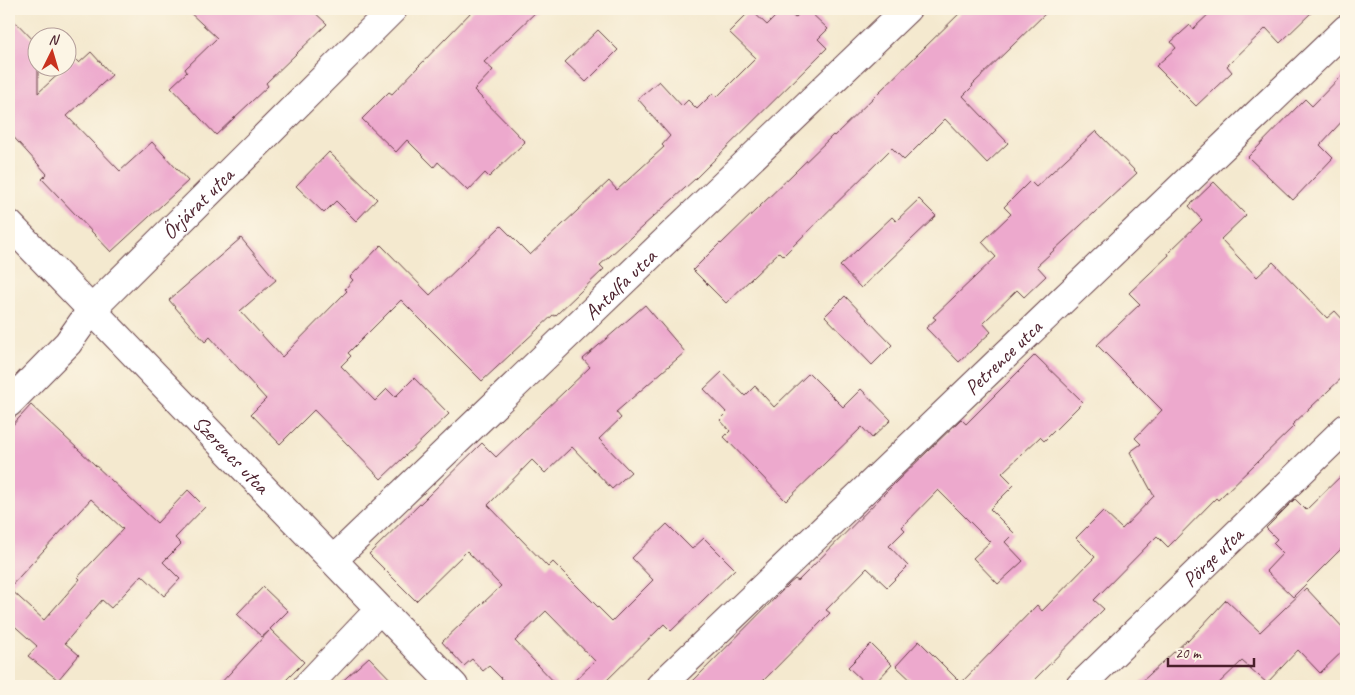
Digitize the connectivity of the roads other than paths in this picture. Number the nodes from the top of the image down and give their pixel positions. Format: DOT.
graph roads {
  1 [pos="393,9"];
  2 [pos="907,9"];
  3 [pos="1346,29"];
  4 [pos="9,224"];
  5 [pos="92,309"];
  6 [pos="9,403"];
  7 [pos="1346,428"];
  8 [pos="332,560"];
  9 [pos="379,610"];
  10 [pos="308,686"];
  11 [pos="454,686"];
  12 [pos="660,686"];
  13 [pos="1080,686"];
  1 -- 5 [label="street, Őrjárat utca"];
  2 -- 8 [label="street, Antalfa utca"];
  3 -- 12 [label="street, Petrence utca"];
  4 -- 5 [label="street, Szerencs utca"];
  5 -- 6 [label="street, Őrjárat utca"];
  5 -- 8 [label="street, Szerencs utca"];
  7 -- 13 [label="street, Pörge utca"];
  8 -- 9 [label="street, Szerencs utca"];
  9 -- 10 [label="street"];
  9 -- 11 [label="street, Szerencs utca"];
}
